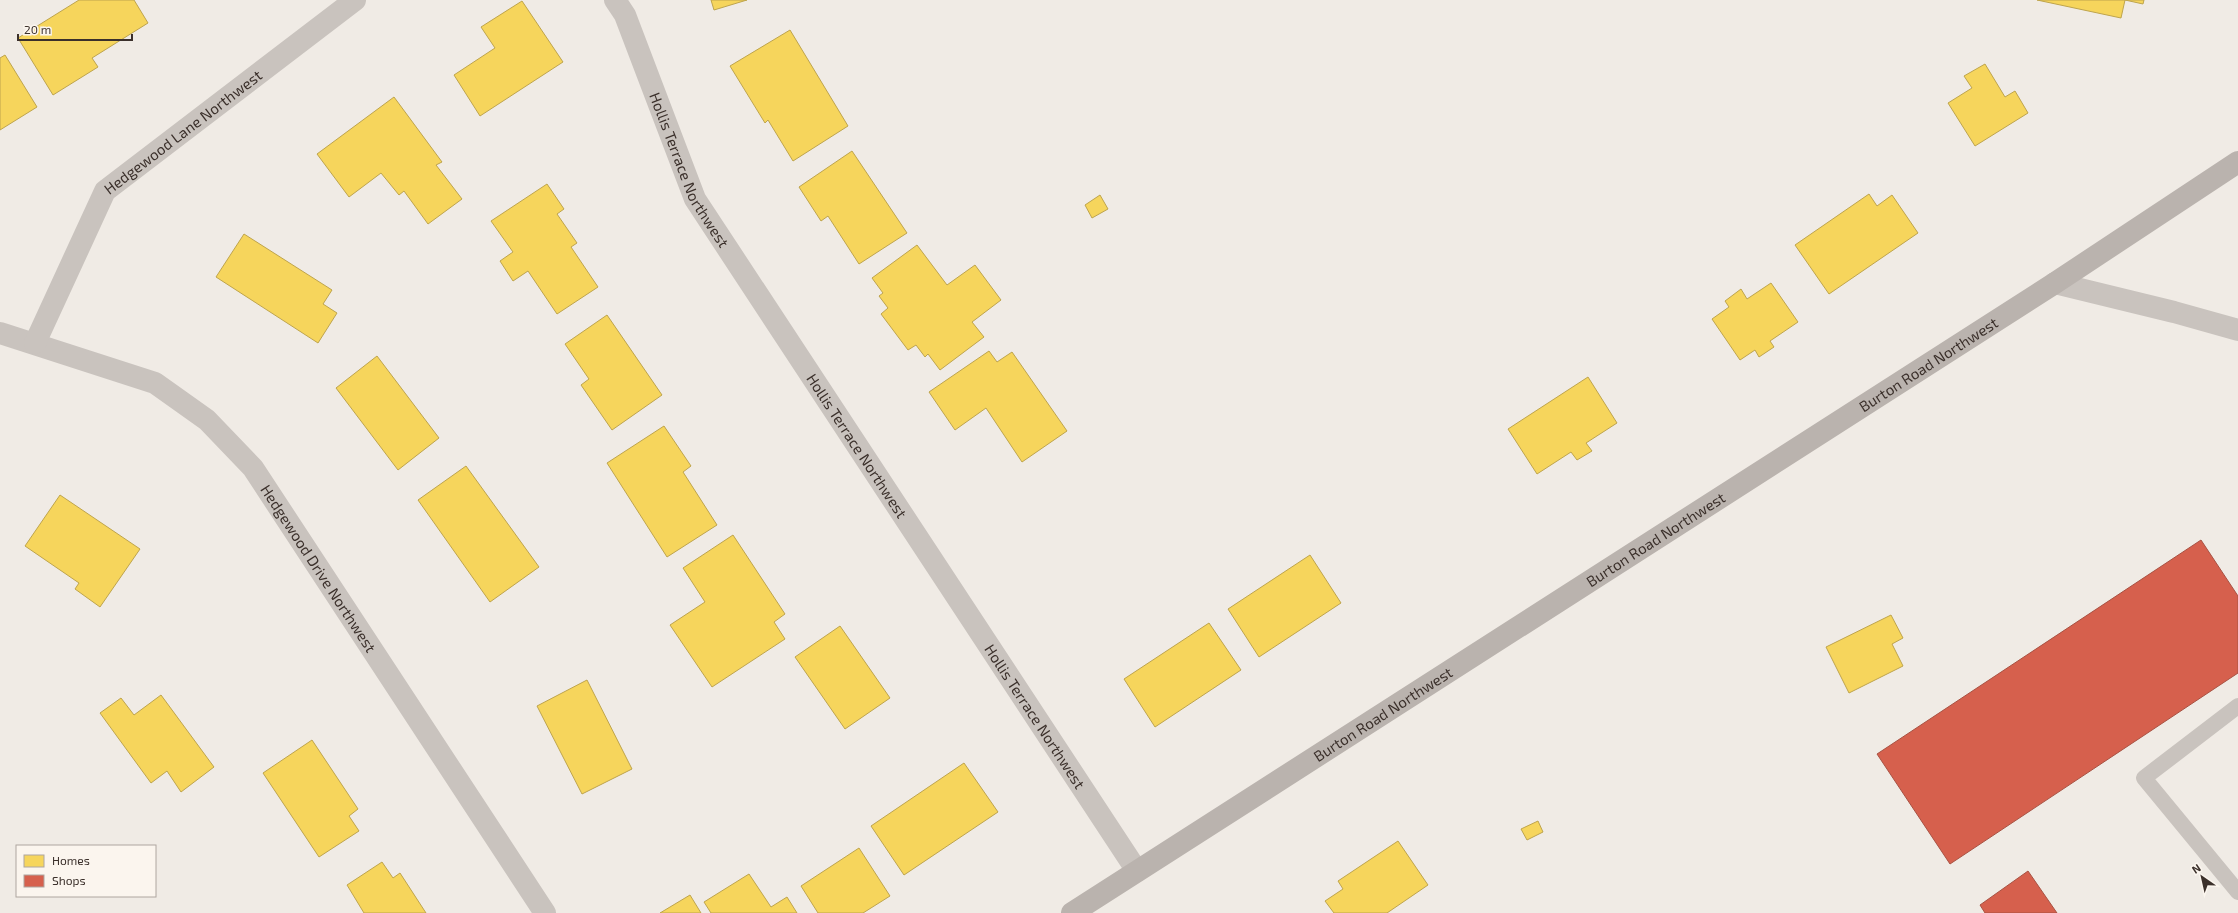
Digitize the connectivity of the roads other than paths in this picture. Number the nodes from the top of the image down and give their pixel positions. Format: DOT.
graph roads {
  1 [pos="355,0"];
  2 [pos="616,0"];
  3 [pos="2238,162"];
  4 [pos="2055,284"];
  5 [pos="2238,330"];
  6 [pos="0,333"];
  7 [pos="35,343"];
  8 [pos="2238,706"];
  9 [pos="1136,871"];
  10 [pos="2238,892"];
  11 [pos="544,913"];
  12 [pos="1072,913"];
  1 -- 7 [label="street, Hedgewood Lane Northwest"];
  2 -- 9 [label="street, Hollis Terrace Northwest"];
  3 -- 4 [label="street, Burton Road Northwest"];
  4 -- 5 [label="street"];
  4 -- 9 [label="street, Burton Road Northwest"];
  6 -- 7 [label="street, Hedgewood Drive Northwest"];
  7 -- 11 [label="street, Hedgewood Drive Northwest"];
  8 -- 10 [label="lane"];
  9 -- 12 [label="street, Burton Road Northwest"];
}
